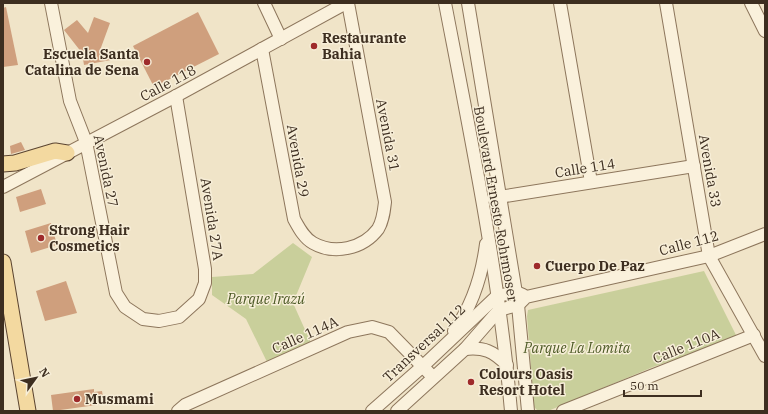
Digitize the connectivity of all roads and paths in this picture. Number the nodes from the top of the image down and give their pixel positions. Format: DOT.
graph roads {
  1 [pos="51,3"];
  2 [pos="264,3"];
  3 [pos="347,3"];
  4 [pos="445,3"];
  5 [pos="468,3"];
  6 [pos="560,3"];
  7 [pos="666,3"];
  8 [pos="751,3"];
  9 [pos="765,31"];
  10 [pos="280,39"];
  11 [pos="262,49"];
  12 [pos="176,96"];
  13 [pos="86,142"];
  14 [pos="67,153"];
  15 [pos="3,164"];
  16 [pos="694,166"];
  17 [pos="591,182"];
  18 [pos="3,187"];
  19 [pos="500,198"];
  20 [pos="482,200"];
  21 [pos="488,229"];
  22 [pos="765,234"];
  23 [pos="340,250"];
  24 [pos="709,256"];
  25 [pos="3,262"];
  26 [pos="497,296"];
  27 [pos="520,298"];
  28 [pos="499,310"];
  29 [pos="159,321"];
  30 [pos="754,335"];
  31 [pos="441,349"];
  32 [pos="465,349"];
  33 [pos="765,356"];
  34 [pos="507,365"];
  35 [pos="423,366"];
  36 [pos="434,378"];
  37 [pos="28,411"];
  38 [pos="178,411"];
  39 [pos="372,411"];
  40 [pos="396,411"];
  41 [pos="511,411"];
  42 [pos="528,411"];
  43 [pos="563,411"];
  1 -- 13 [label="street, Avenida 27"];
  2 -- 10 [label="street"];
  3 -- 10 [label="street, Calle 118"];
  3 -- 23 [label="street, Avenida 31"];
  4 -- 20 [label="street, Boulevard Ernesto Rohrmoser"];
  5 -- 19 [label="street, Boulevard Ernesto Rohrmoser"];
  6 -- 17 [label="street"];
  7 -- 16 [label="street, Avenida 33"];
  8 -- 9 [label="street"];
  10 -- 11 [label="street, Calle 118"];
  11 -- 12 [label="street, Calle 118"];
  11 -- 23 [label="street, Avenida 29"];
  12 -- 13 [label="street, Calle 118"];
  12 -- 29 [label="street, Avenida 27A"];
  13 -- 14 [label="street, Calle 118"];
  13 -- 29 [label="street, Avenida 27"];
  14 -- 15 [label="main road"];
  14 -- 18 [label="street, Calle 118"];
  16 -- 17 [label="street, Calle 114"];
  16 -- 24 [label="street, Avenida 33"];
  17 -- 19 [label="street, Calle 114"];
  19 -- 20 [label="street, Calle 114"];
  19 -- 27 [label="street, Boulevard Ernesto Rohrmoser"];
  20 -- 21 [label="street, Boulevard Ernesto Rohrmoser"];
  21 -- 26 [label="street, Boulevard Ernesto Rohrmoser"];
  21 -- 31 [label="street"];
  22 -- 24 [label="street, Calle 112"];
  24 -- 27 [label="street, Calle 112"];
  24 -- 30 [label="street, Avenida 33"];
  25 -- 37 [label="main road"];
  26 -- 27 [label="street, Calle 112"];
  26 -- 28 [label="street, Boulevard Ernesto Rohrmoser"];
  26 -- 31 [label="street, Transversal 112"];
  27 -- 28 [label="street, Calle 112"];
  27 -- 42 [label="street, Boulevard Ernesto Rohrmoser"];
  28 -- 32 [label="street, Transversal 112"];
  28 -- 34 [label="street, Boulevard Ernesto Rohrmoser"];
  30 -- 33 [label="street, Avenida 33"];
  30 -- 43 [label="street, Calle 110A"];
  31 -- 35 [label="street, Transversal 112"];
  32 -- 34 [label="street"];
  32 -- 36 [label="street, Transversal 112"];
  34 -- 41 [label="street, Boulevard Ernesto Rohrmoser"];
  35 -- 36 [label="street, Calle 114A"];
  35 -- 38 [label="street, Calle 114A"];
  35 -- 39 [label="street, Transversal 112"];
  36 -- 40 [label="street, Transversal 112"];
}
